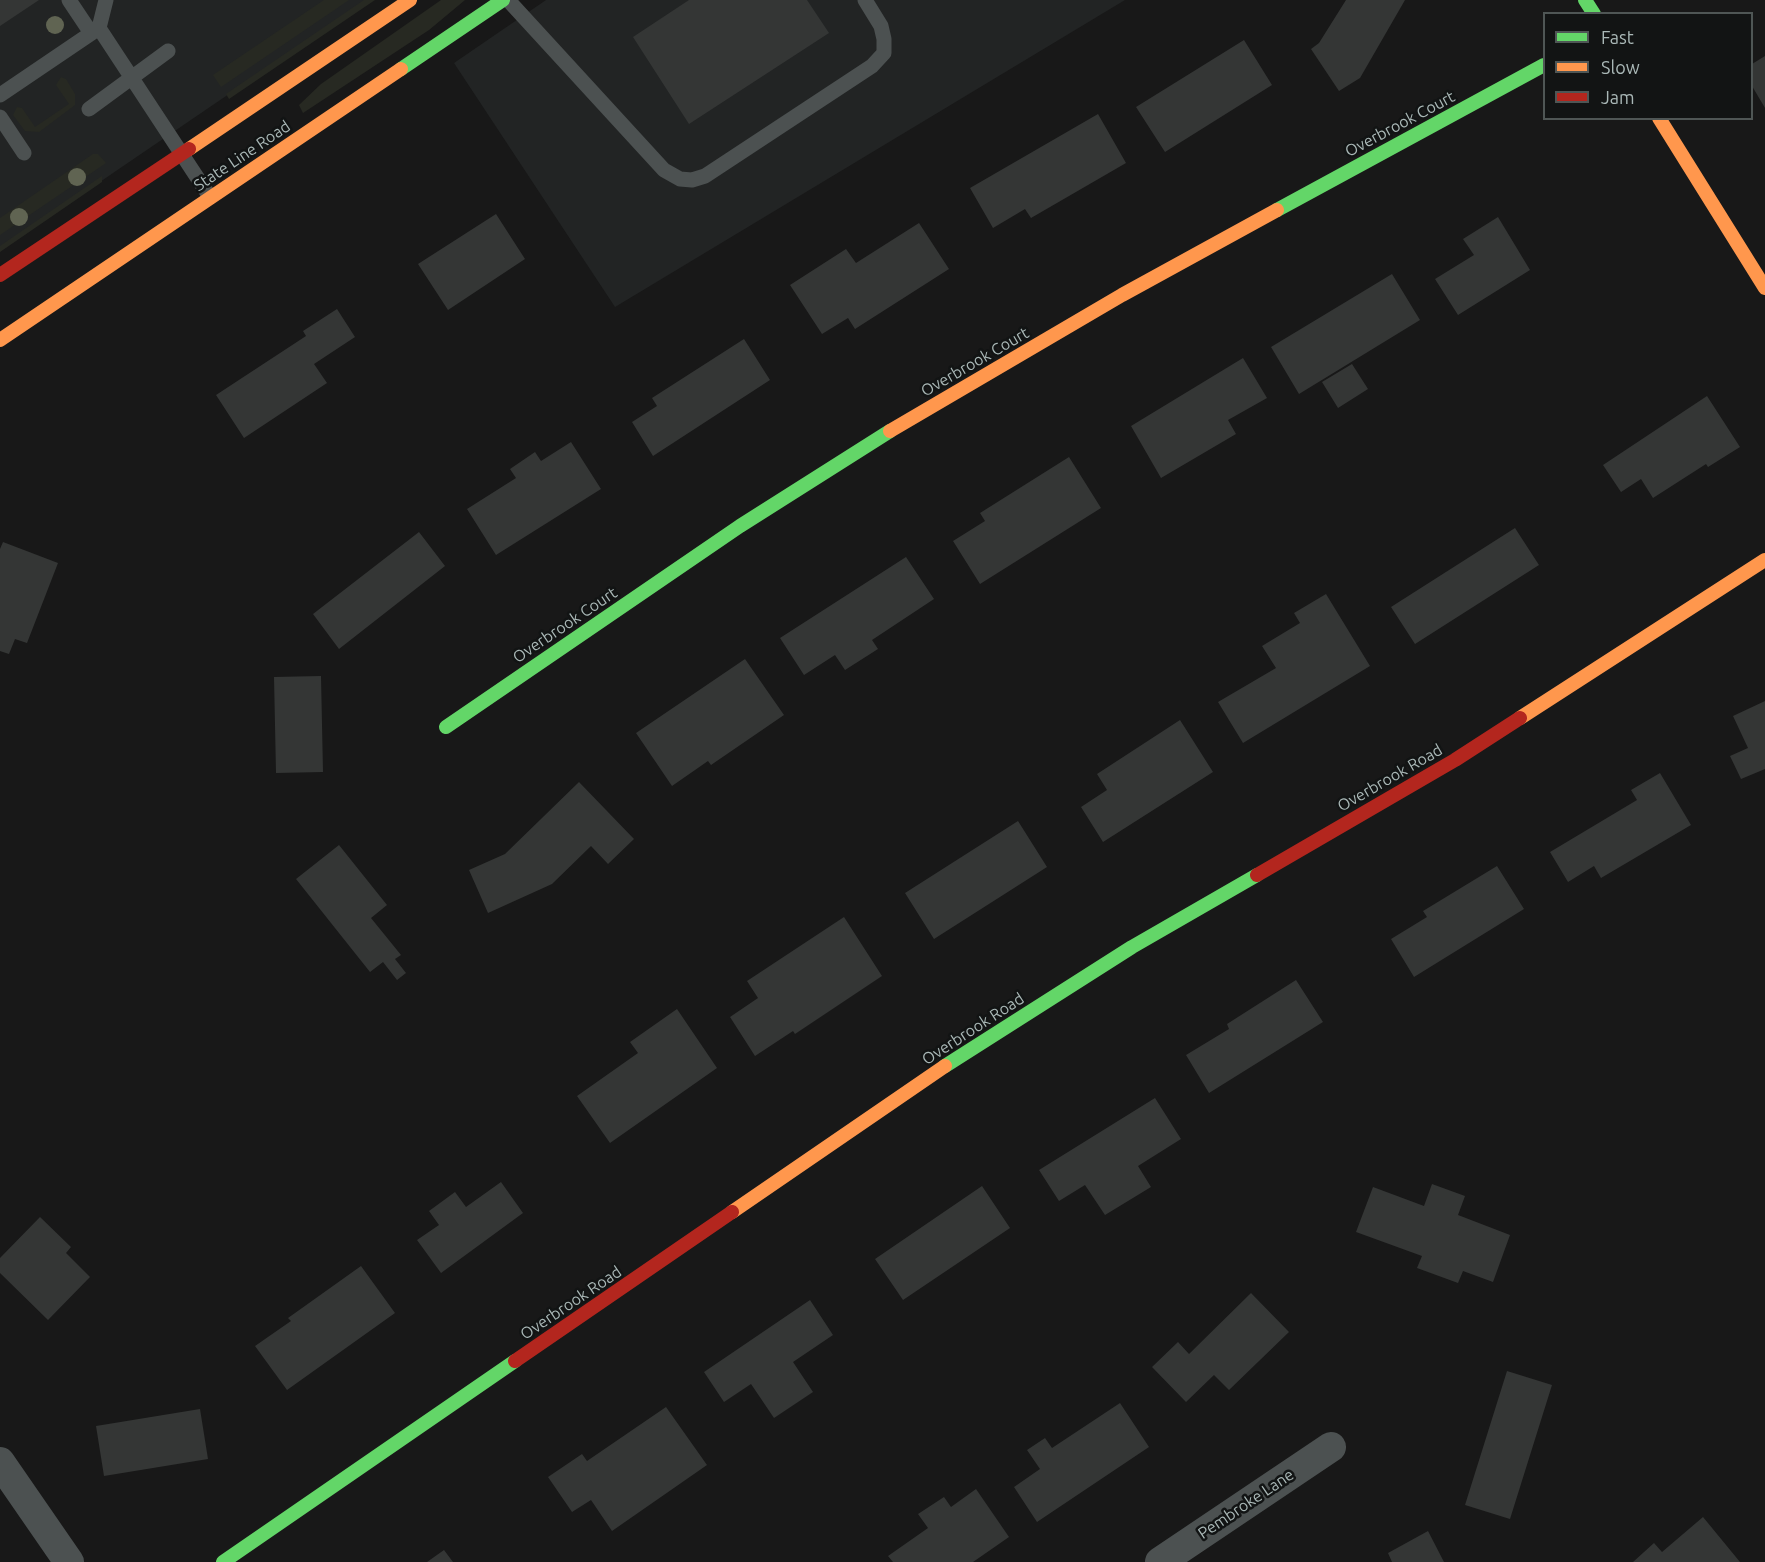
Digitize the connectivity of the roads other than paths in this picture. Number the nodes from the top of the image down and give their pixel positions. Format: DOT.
graph roads {
  1 [pos="69,0"];
  2 [pos="106,0"];
  3 [pos="410,0"];
  4 [pos="503,0"];
  5 [pos="508,0"];
  6 [pos="865,0"];
  7 [pos="95,30"];
  8 [pos="168,51"];
  9 [pos="1543,66"];
  10 [pos="131,78"];
  11 [pos="0,94"];
  12 [pos="89,109"];
  13 [pos="0,117"];
  14 [pos="1660,120"];
  15 [pos="24,153"];
  16 [pos="181,153"];
  17 [pos="210,197"];
  18 [pos="0,275"];
  19 [pos="1765,288"];
  20 [pos="0,340"];
  21 [pos="1765,561"];
  22 [pos="446,727"];
  23 [pos="1331,1447"];
  24 [pos="0,1462"];
  25 [pos="69,1562"];
  26 [pos="223,1562"];
  27 [pos="1160,1562"];
  1 -- 7 [label="lane"];
  2 -- 7 [label="lane"];
  3 -- 16 [label="street"];
  4 -- 17 [label="street, State Line Road"];
  5 -- 6 [label="lane"];
  7 -- 10 [label="lane"];
  7 -- 11 [label="lane"];
  8 -- 10 [label="lane"];
  9 -- 22 [label="street, Overbrook Court"];
  10 -- 12 [label="lane"];
  10 -- 16 [label="lane"];
  13 -- 15 [label="lane"];
  14 -- 19 [label="street"];
  16 -- 17 [label="lane"];
  16 -- 18 [label="street"];
  17 -- 20 [label="street, State Line Road"];
  21 -- 26 [label="street, Overbrook Road"];
  23 -- 27 [label="street, Pembroke Lane"];
  24 -- 25 [label="street"];
}
